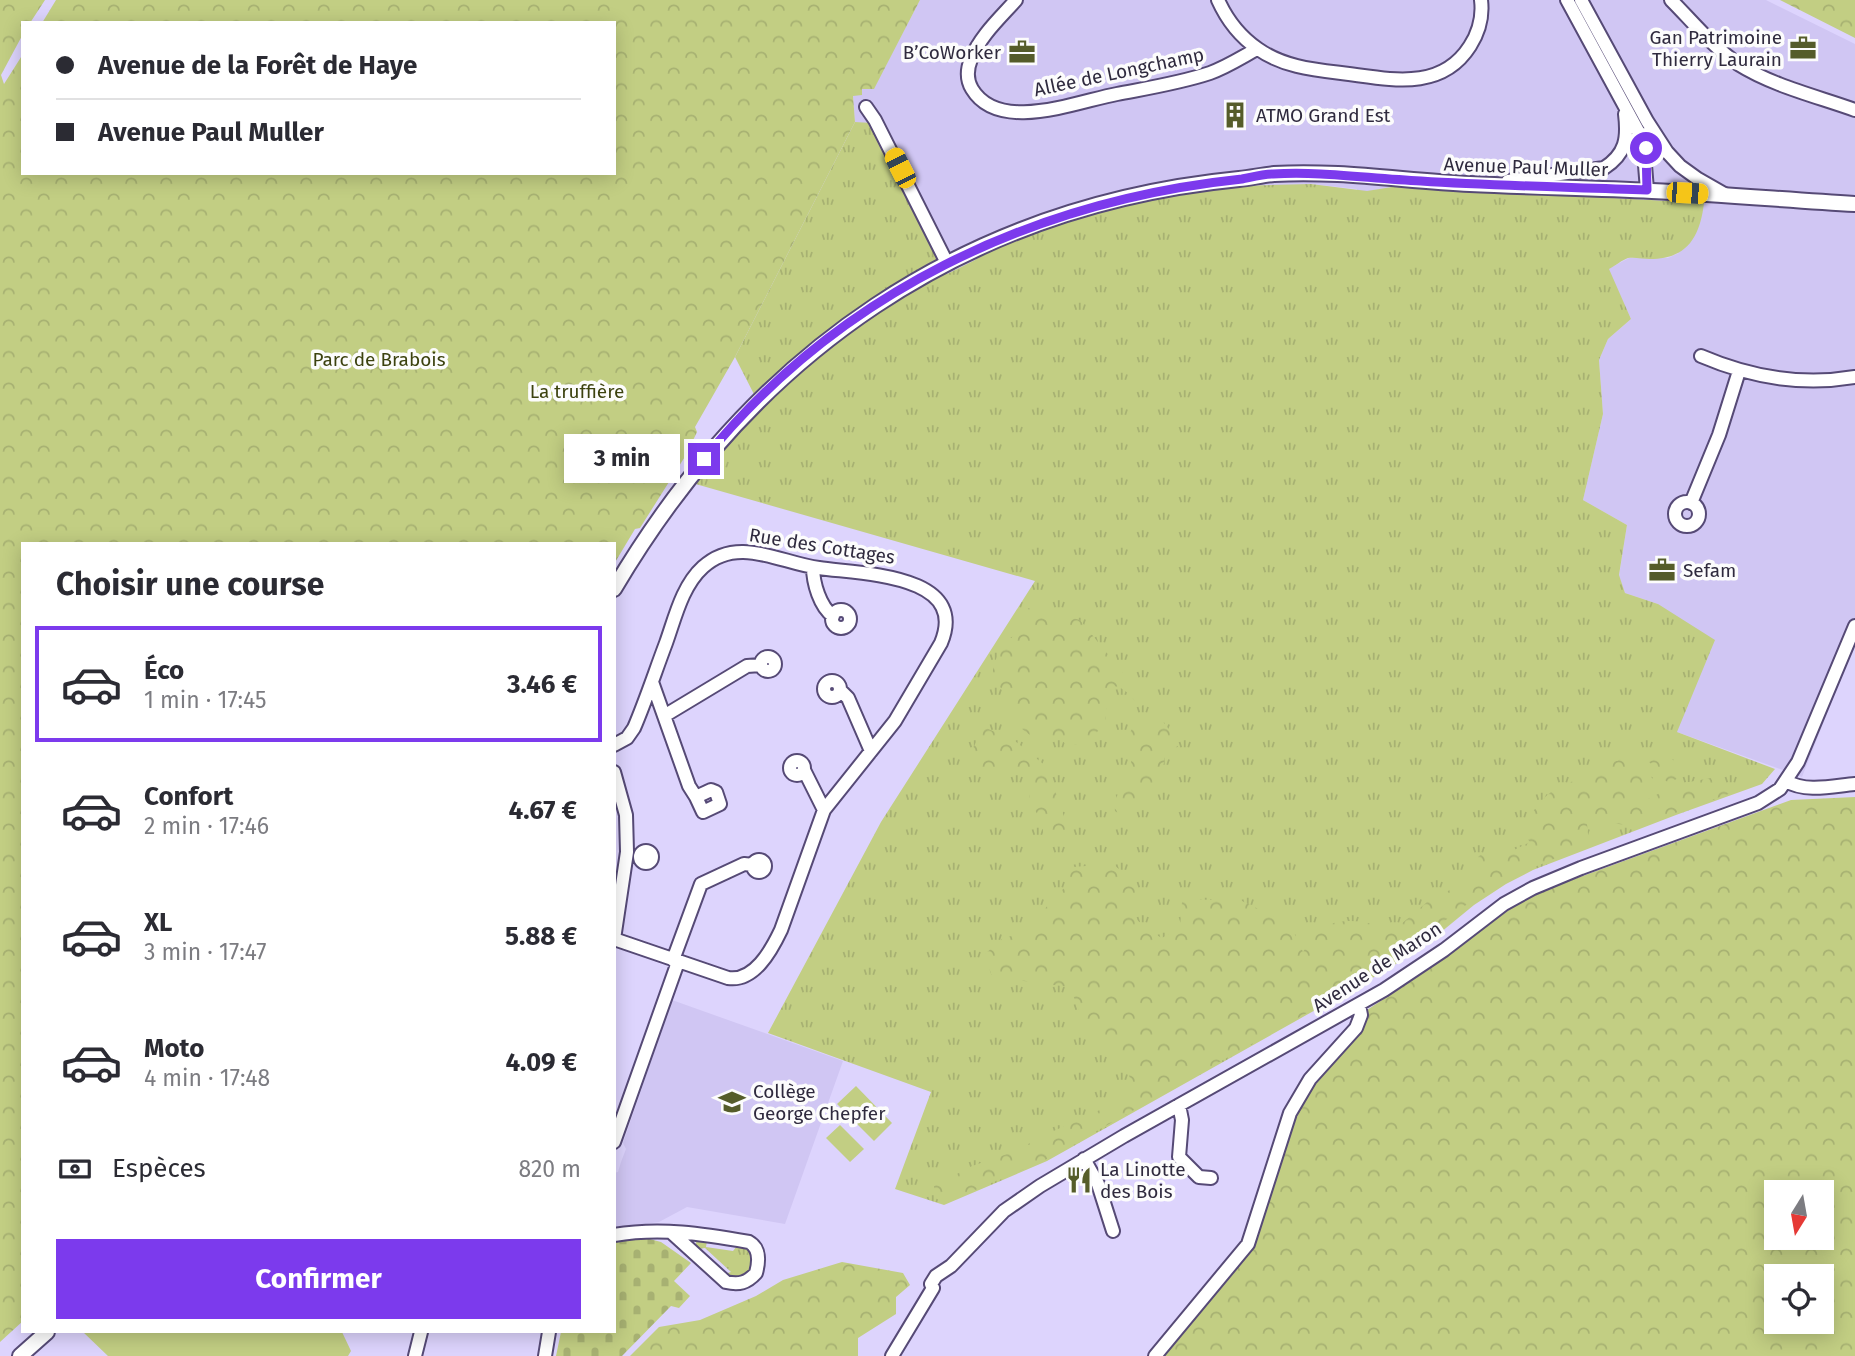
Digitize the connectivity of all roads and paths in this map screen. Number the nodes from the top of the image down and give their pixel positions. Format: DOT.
graph roads {
  1 [pos="1016,0"];
  2 [pos="1218,0"];
  3 [pos="1481,0"];
  4 [pos="1567,0"];
  5 [pos="1581,0"];
  6 [pos="1671,0"];
  7 [pos="1257,49"];
  8 [pos="1624,106"];
  9 [pos="866,107"];
  10 [pos="1855,110"];
  11 [pos="1647,121"];
  12 [pos="1481,185"];
  13 [pos="1647,190"];
  14 [pos="1727,195"];
  15 [pos="1855,204"];
  16 [pos="947,263"];
  17 [pos="1701,356"];
  18 [pos="1739,371"];
  19 [pos="1855,377"];
  20 [pos="1691,503"];
  21 [pos="813,567"];
  22 [pos="616,586"];
  23 [pos="833,616"];
  24 [pos="1855,626"];
  25 [pos="761,665"];
  26 [pos="652,682"];
  27 [pos="840,690"];
  28 [pos="666,720"];
  29 [pos="616,744"];
  30 [pos="871,751"];
  31 [pos="804,770"];
  32 [pos="616,779"];
  33 [pos="1786,781"];
  34 [pos="1855,784"];
  35 [pos="696,797"];
  36 [pos="824,810"];
  37 [pos="753,864"];
  38 [pos="616,931"];
  39 [pos="616,940"];
  40 [pos="675,961"];
  41 [pos="1359,1005"];
  42 [pos="1179,1105"];
  43 [pos="616,1136"];
  44 [pos="1084,1159"];
  45 [pos="1211,1178"];
  46 [pos="1113,1231"];
  47 [pos="672,1233"];
  48 [pos="616,1235"];
  49 [pos="46,1333"];
  50 [pos="421,1333"];
  51 [pos="549,1333"];
  52 [pos="20,1356"];
  53 [pos="415,1356"];
  54 [pos="545,1356"];
  55 [pos="892,1356"];
  56 [pos="1155,1356"];
  1 -- 7 [label="street, Allée de Longchamp"];
  2 -- 7 [label="street"];
  3 -- 7 [label="street"];
  4 -- 8 [label="street"];
  5 -- 11 [label="street"];
  6 -- 10 [label="street"];
  8 -- 12 [label="street"];
  8 -- 13 [label="street"];
  9 -- 16 [label="street"];
  11 -- 13 [label="street"];
  11 -- 14 [label="street"];
  12 -- 13 [label="main road, Avenue Paul Muller"];
  12 -- 16 [label="main road, Avenue Paul Muller"];
  13 -- 14 [label="main road, Avenue Paul Muller"];
  14 -- 15 [label="main road, Avenue Paul Muller"];
  16 -- 22 [label="main road, Avenue Paul Muller"];
  17 -- 18 [label="street"];
  18 -- 19 [label="street"];
  18 -- 20 [label="street"];
  21 -- 23 [label="street"];
  21 -- 26 [label="street, Rue des Cottages"];
  21 -- 30 [label="street, Rue des Cottages"];
  24 -- 33 [label="street"];
  25 -- 28 [label="street"];
  26 -- 28 [label="street"];
  26 -- 29 [label="street, Rue des Cottages"];
  27 -- 30 [label="street"];
  28 -- 35 [label="street"];
  30 -- 36 [label="street, Rue des Cottages"];
  31 -- 36 [label="street"];
  32 -- 38 [label="street"];
  33 -- 34 [label="street"];
  33 -- 41 [label="street, Avenue de Maron"];
  36 -- 40 [label="street, Rue des Cottages"];
  37 -- 40 [label="street"];
  39 -- 40 [label="street, Rue des Cottages"];
  40 -- 43 [label="street"];
  41 -- 42 [label="street, Avenue de Maron"];
  41 -- 56 [label="street"];
  42 -- 44 [label="street, Avenue de Maron"];
  42 -- 45 [label="street"];
  44 -- 46 [label="street"];
  44 -- 55 [label="street, Avenue de Maron"];
  47 -- 47 [label="street"];
  47 -- 48 [label="street"];
  49 -- 52 [label="main road"];
  50 -- 53 [label="street"];
  51 -- 54 [label="street"];
}
